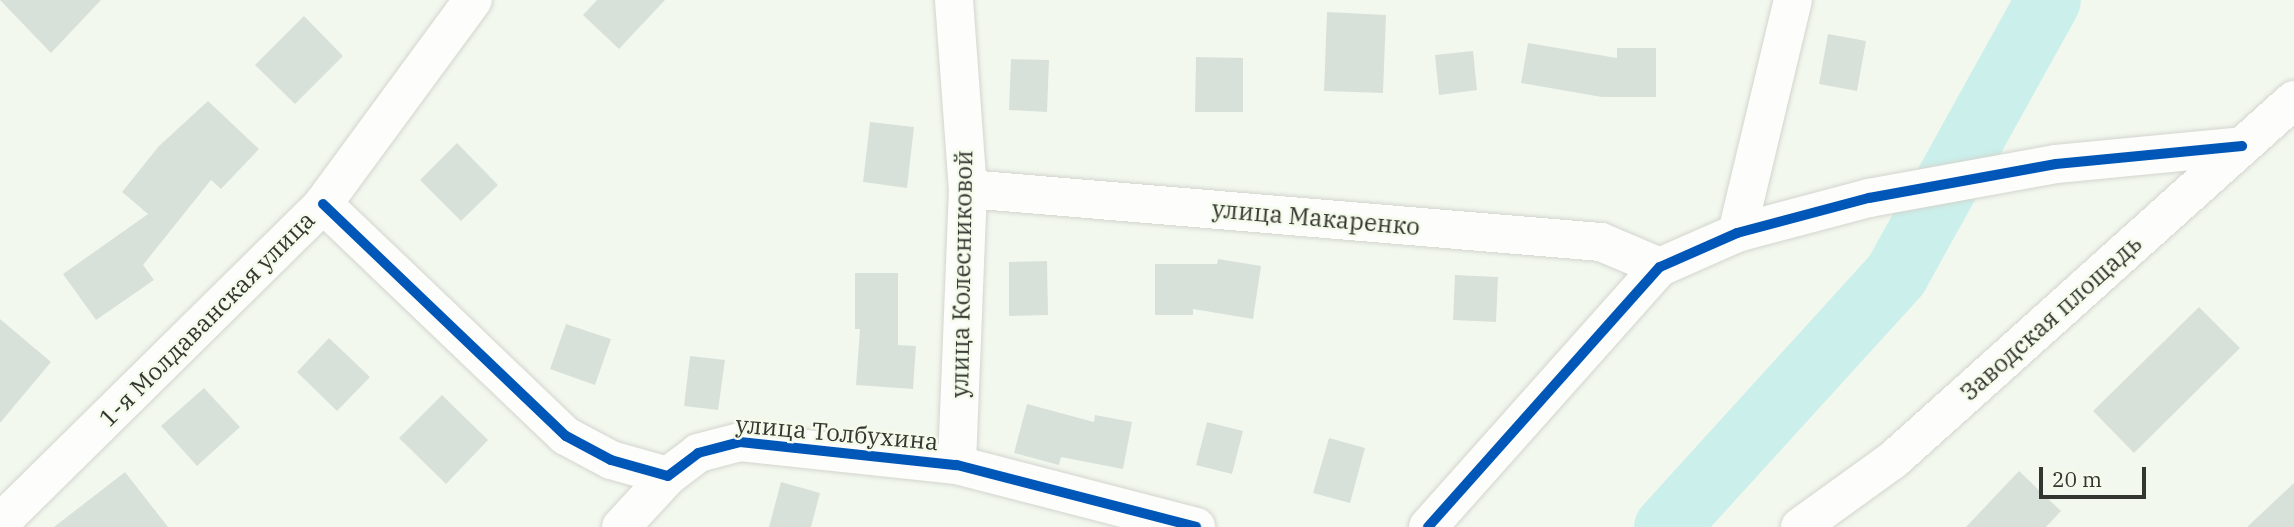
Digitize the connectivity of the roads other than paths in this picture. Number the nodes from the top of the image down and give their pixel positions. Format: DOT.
graph roads {
  1 [pos="473,0"];
  2 [pos="954,0"];
  3 [pos="1793,0"];
  4 [pos="2294,100"];
  5 [pos="2242,146"];
  6 [pos="968,189"];
  7 [pos="323,204"];
  8 [pos="1737,233"];
  9 [pos="1660,267"];
  10 [pos="957,465"];
  11 [pos="668,476"];
  12 [pos="0,523"];
  13 [pos="621,527"];
  14 [pos="1196,527"];
  15 [pos="1428,527"];
  16 [pos="1800,527"];
  1 -- 7 [label="street, 1-я Молдаванская улица"];
  2 -- 6 [label="street, улица Колесниковой"];
  3 -- 8 [label="street"];
  4 -- 5 [label="street, Заводская площадь"];
  5 -- 8 [label="street"];
  5 -- 16 [label="street, Заводская площадь"];
  6 -- 9 [label="street, улица Макаренко"];
  6 -- 10 [label="street, улица Колесниковой"];
  7 -- 11 [label="street"];
  7 -- 12 [label="street, 1-я Молдаванская улица"];
  8 -- 9 [label="street"];
  9 -- 15 [label="street"];
  10 -- 11 [label="street, улица Толбухина"];
  10 -- 14 [label="street, улица Толбухина"];
  11 -- 13 [label="street, улица Толбухина"];
}
